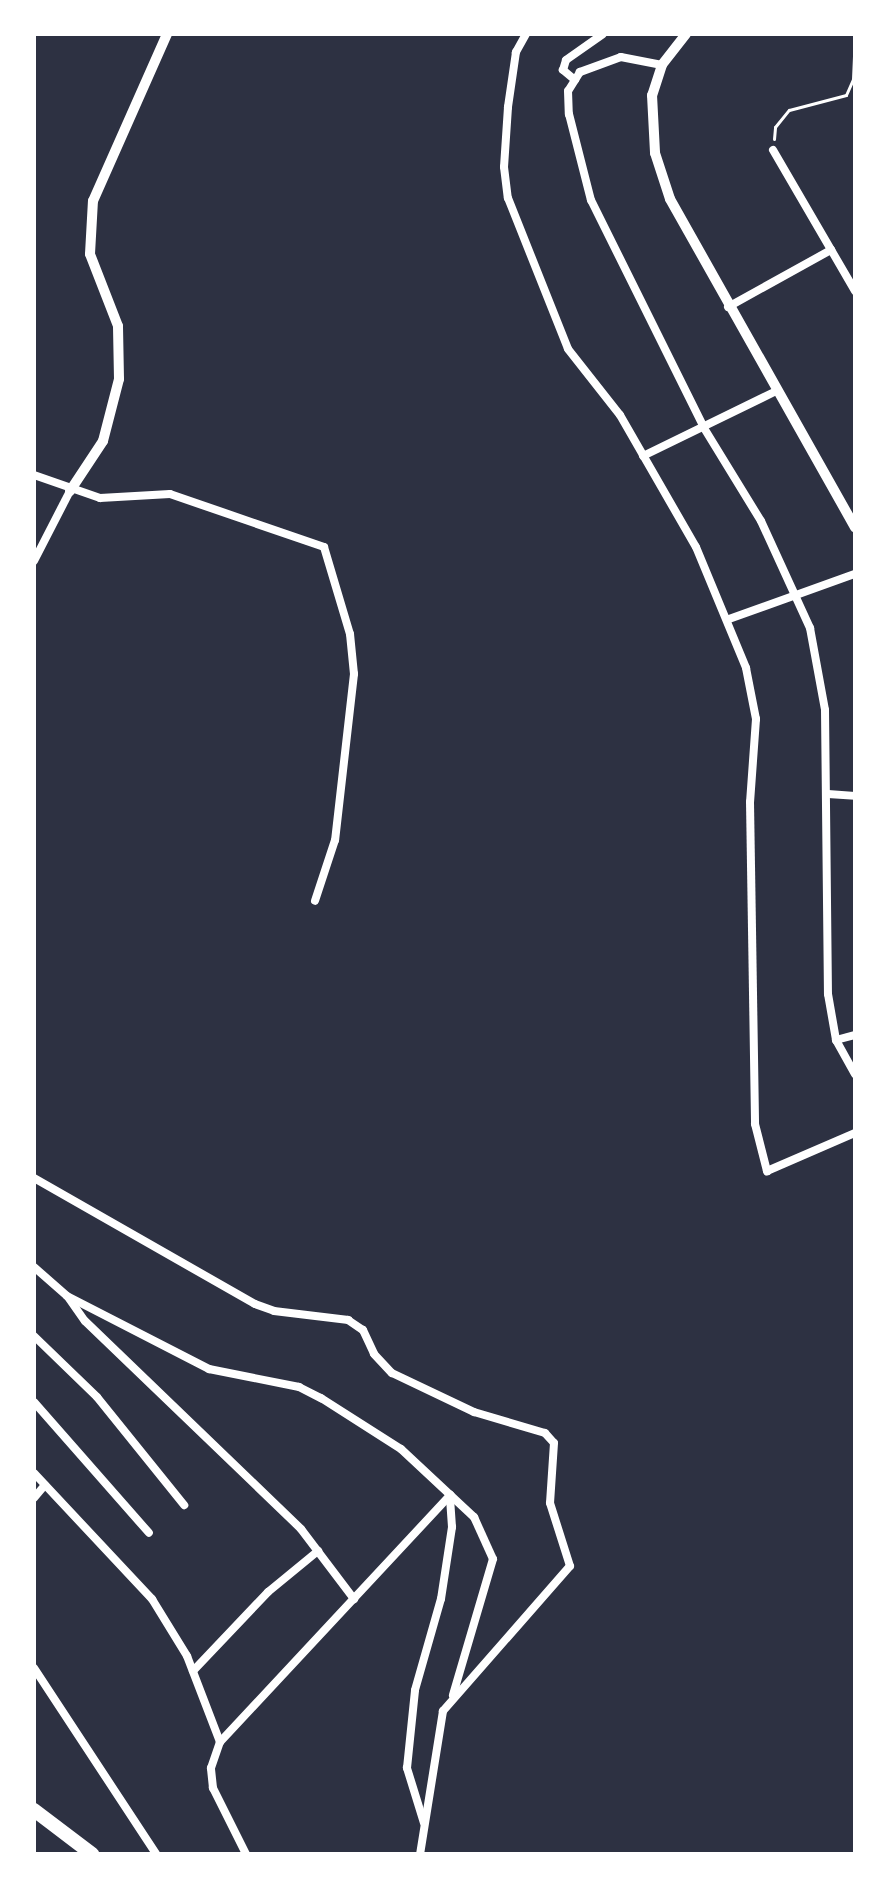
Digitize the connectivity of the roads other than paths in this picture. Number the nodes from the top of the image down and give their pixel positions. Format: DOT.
graph roads {
  1 [pos="167,34"];
  2 [pos="526,34"];
  3 [pos="603,34"];
  4 [pos="686,34"];
  5 [pos="662,65"];
  6 [pos="575,80"];
  7 [pos="773,150"];
  8 [pos="831,250"];
  9 [pos="855,291"];
  10 [pos="727,307"];
  11 [pos="774,392"];
  12 [pos="704,428"];
  13 [pos="643,456"];
  14 [pos="34,475"];
  15 [pos="70,491"];
  16 [pos="855,527"];
  17 [pos="34,561"];
  18 [pos="855,574"];
  19 [pos="799,595"];
  20 [pos="729,619"];
  21 [pos="828,794"];
  22 [pos="855,796"];
  23 [pos="315,901"];
  24 [pos="855,1035"];
  25 [pos="836,1040"];
  26 [pos="855,1074"];
  27 [pos="855,1133"];
  28 [pos="34,1178"];
  29 [pos="34,1267"];
  30 [pos="67,1296"];
  31 [pos="34,1336"];
  32 [pos="34,1402"];
  33 [pos="34,1473"];
  34 [pos="45,1485"];
  35 [pos="450,1495"];
  36 [pos="34,1498"];
  37 [pos="184,1505"];
  38 [pos="149,1533"];
  39 [pos="318,1551"];
  40 [pos="354,1599"];
  41 [pos="34,1668"];
  42 [pos="193,1671"];
  43 [pos="453,1696"];
  44 [pos="220,1742"];
  45 [pos="34,1810"];
  46 [pos="425,1826"];
  47 [pos="92,1854"];
  48 [pos="156,1854"];
  49 [pos="246,1854"];
  50 [pos="420,1854"];
  1 -- 15 [label="street"];
  2 -- 13 [label="street"];
  3 -- 6 [label="street"];
  4 -- 5 [label="street"];
  5 -- 6 [label="street"];
  5 -- 10 [label="street"];
  6 -- 12 [label="street"];
  7 -- 8 [label="street"];
  8 -- 9 [label="street"];
  8 -- 10 [label="street"];
  10 -- 11 [label="street"];
  11 -- 12 [label="street"];
  11 -- 16 [label="street"];
  12 -- 13 [label="street"];
  12 -- 19 [label="street"];
  13 -- 20 [label="street"];
  14 -- 15 [label="street"];
  15 -- 17 [label="street"];
  15 -- 23 [label="street"];
  18 -- 19 [label="street"];
  19 -- 20 [label="street"];
  19 -- 21 [label="street"];
  20 -- 27 [label="street"];
  21 -- 22 [label="street"];
  21 -- 25 [label="street"];
  24 -- 25 [label="street"];
  25 -- 26 [label="street"];
  28 -- 43 [label="street"];
  29 -- 30 [label="street"];
  30 -- 35 [label="street"];
  30 -- 39 [label="street"];
  31 -- 37 [label="street"];
  32 -- 38 [label="street"];
  33 -- 34 [label="street"];
  34 -- 36 [label="street"];
  34 -- 42 [label="street"];
  35 -- 40 [label="street"];
  35 -- 43 [label="street"];
  35 -- 46 [label="street"];
  39 -- 40 [label="street"];
  39 -- 42 [label="street"];
  40 -- 44 [label="street"];
  41 -- 48 [label="street"];
  42 -- 44 [label="street"];
  43 -- 46 [label="street"];
  44 -- 49 [label="street"];
  45 -- 47 [label="highway"];
  46 -- 50 [label="street"];
}
